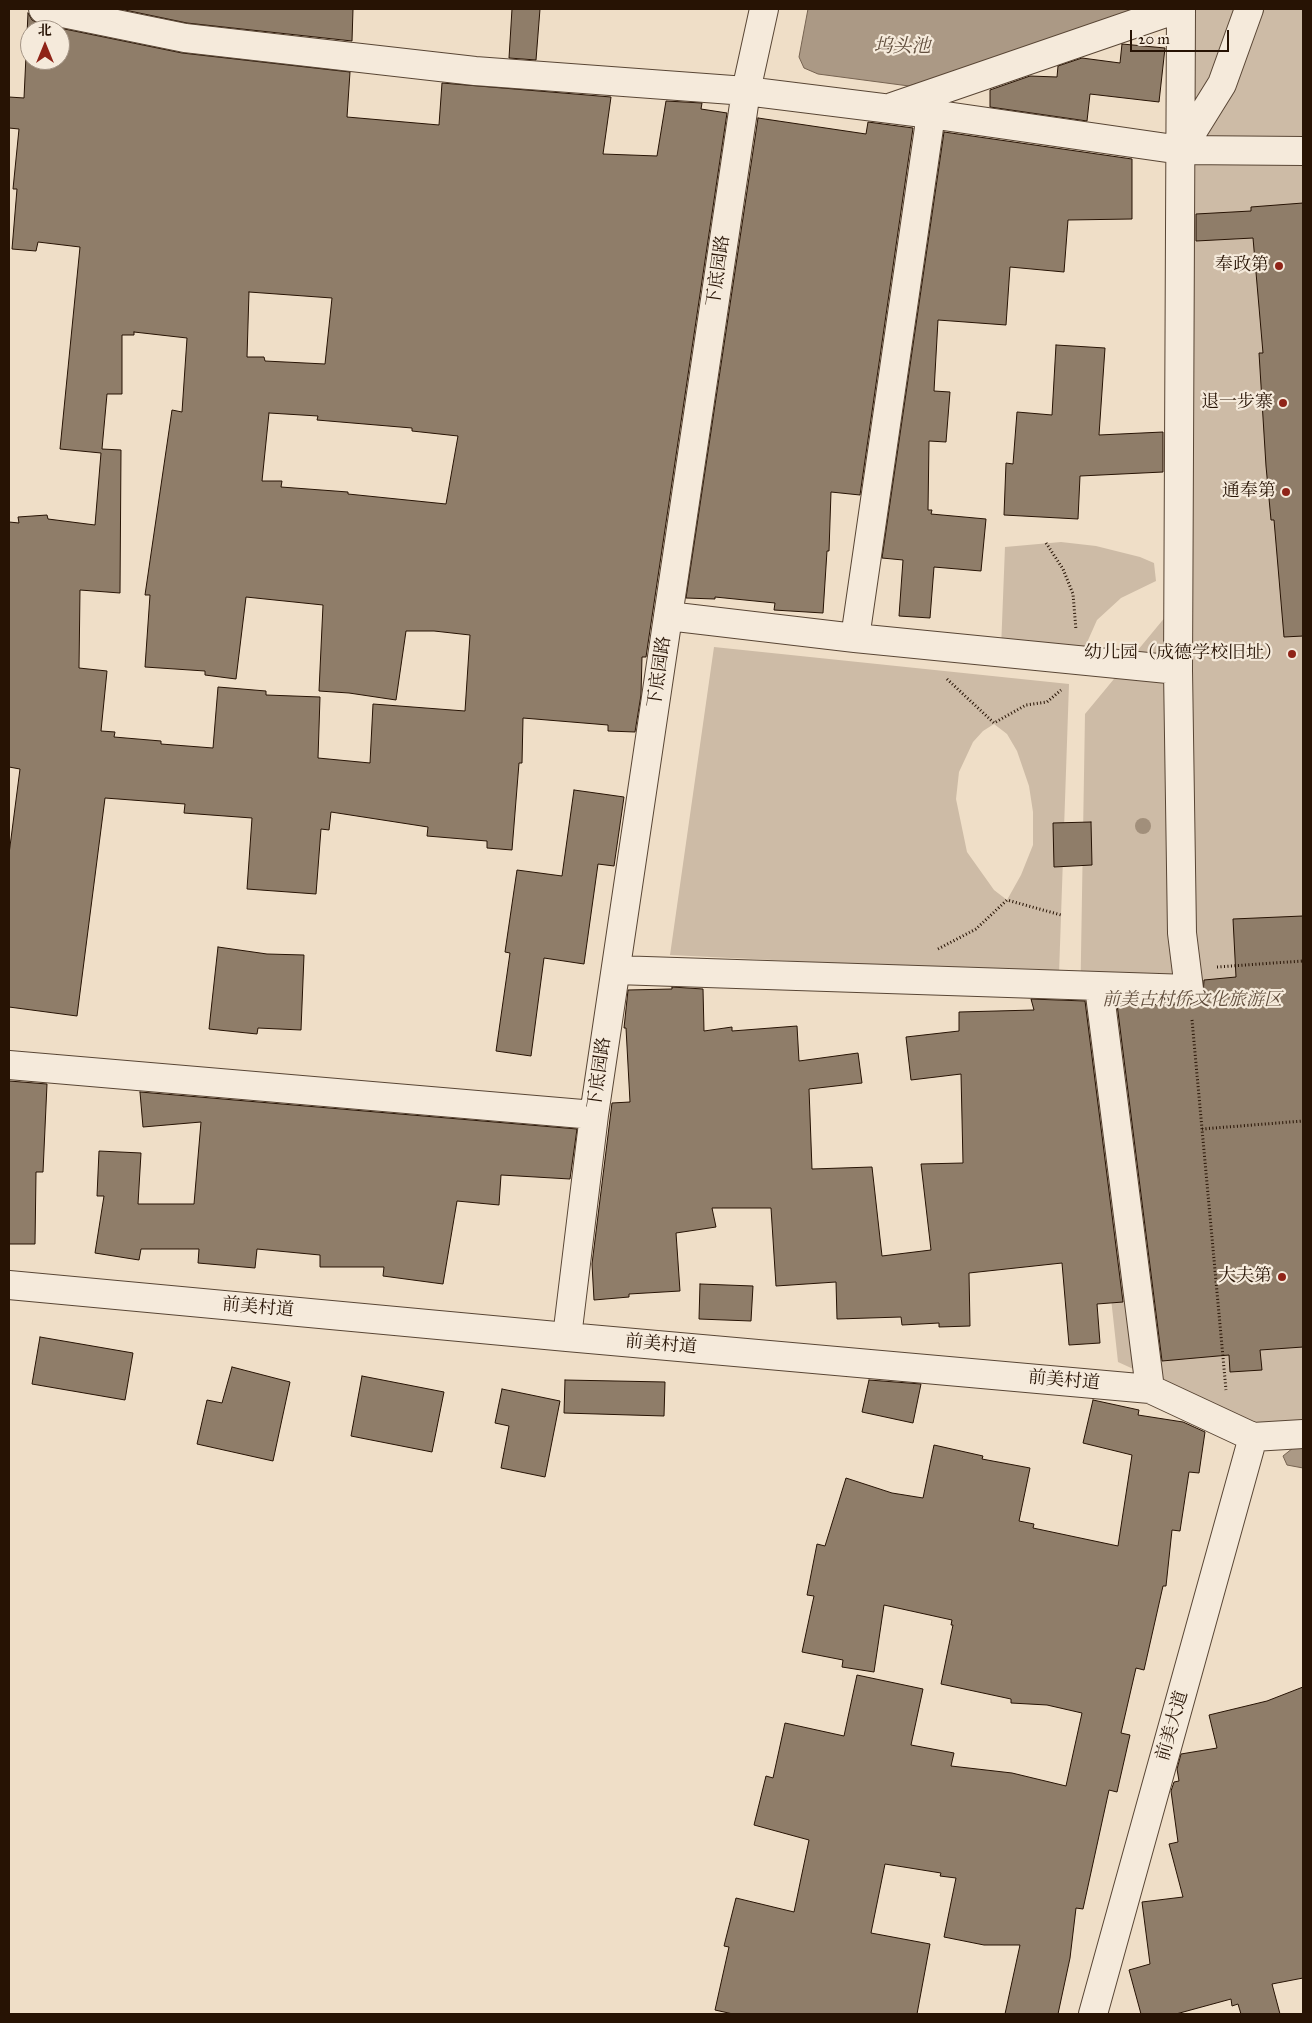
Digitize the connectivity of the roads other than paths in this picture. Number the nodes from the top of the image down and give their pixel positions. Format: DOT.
graph roads {
  1 [pos="43,9"];
  2 [pos="764,9"];
  3 [pos="1177,9"];
  4 [pos="1181,9"];
  5 [pos="1250,9"];
  6 [pos="746,91"];
  7 [pos="886,109"];
  8 [pos="930,114"];
  9 [pos="1181,150"];
  10 [pos="1303,151"];
  11 [pos="668,616"];
  12 [pos="855,638"];
  13 [pos="1178,670"];
  14 [pos="616,970"];
  15 [pos="1099,987"];
  16 [pos="9,1065"];
  17 [pos="594,1115"];
  18 [pos="9,1285"];
  19 [pos="567,1337"];
  20 [pos="1150,1389"];
  21 [pos="1241,1431"];
  22 [pos="1303,1434"];
  23 [pos="1093,2014"];
  1 -- 6 [label="street"];
  2 -- 6 [label="street, 下底园路"];
  3 -- 7 [label="street"];
  4 -- 9 [label="street"];
  5 -- 9 [label="street"];
  6 -- 7 [label="street"];
  6 -- 11 [label="street, 下底园路"];
  7 -- 8 [label="street"];
  8 -- 9 [label="street"];
  8 -- 12 [label="street"];
  9 -- 10 [label="street"];
  9 -- 13 [label="street"];
  11 -- 12 [label="street"];
  11 -- 14 [label="street, 下底园路"];
  12 -- 13 [label="street"];
  13 -- 15 [label="street"];
  14 -- 15 [label="street"];
  14 -- 17 [label="street, 下底园路"];
  15 -- 20 [label="street"];
  16 -- 17 [label="street"];
  17 -- 19 [label="street, 下底园路"];
  18 -- 19 [label="street, 前美村道"];
  19 -- 20 [label="street, 前美村道"];
  20 -- 21 [label="street, 前美村道"];
  21 -- 22 [label="street, 前美村道"];
  21 -- 23 [label="street, 前美大道"];
}
